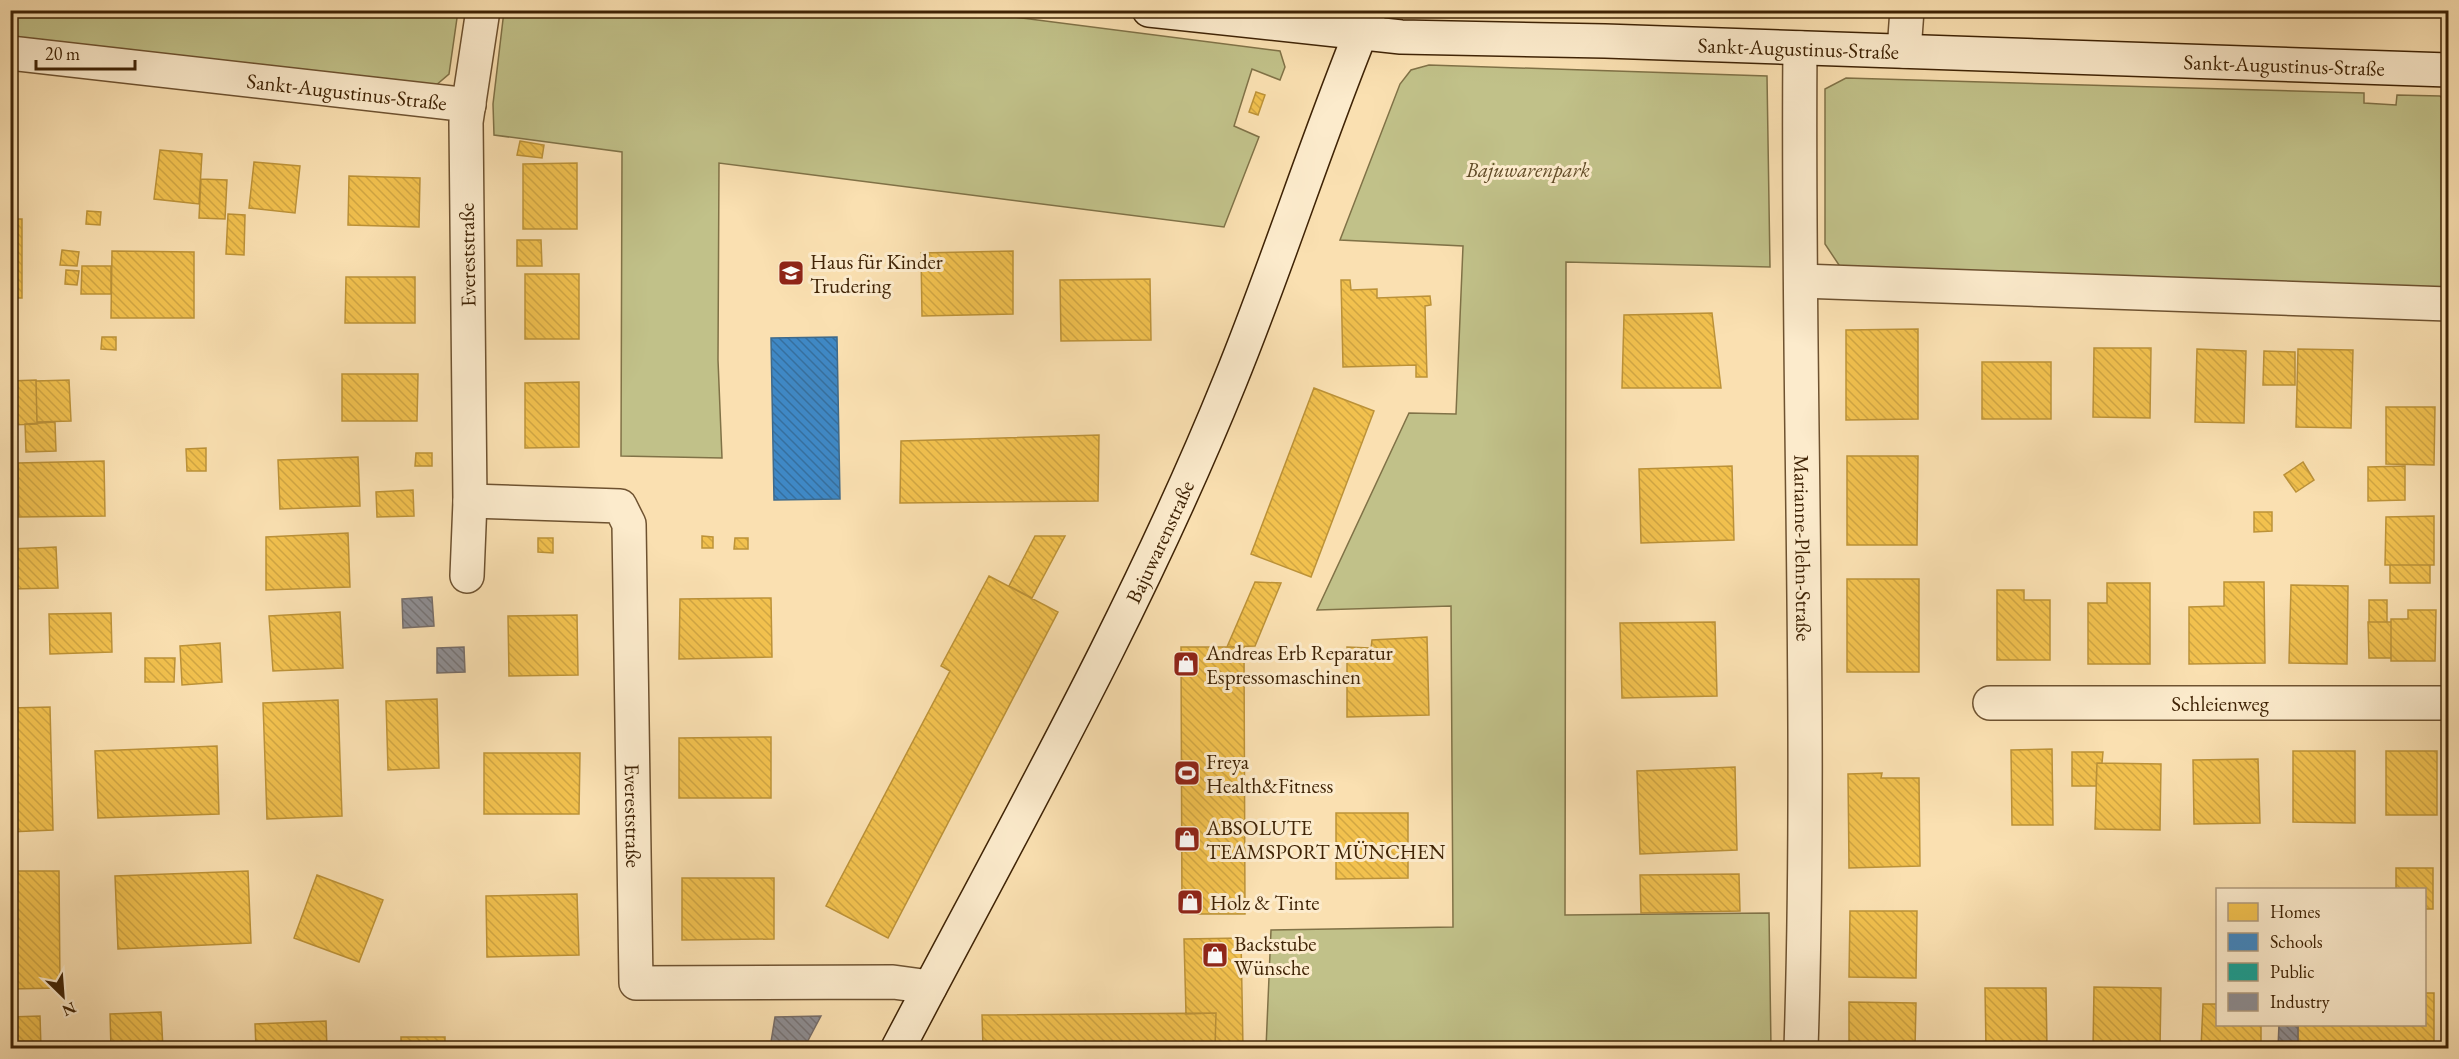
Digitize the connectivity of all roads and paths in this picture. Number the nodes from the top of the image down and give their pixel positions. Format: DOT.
graph roads {
  1 [pos="483,10"];
  2 [pos="1149,10"];
  3 [pos="1907,10"];
  4 [pos="1365,22"];
  5 [pos="1800,48"];
  6 [pos="1904,51"];
  7 [pos="10,53"];
  8 [pos="2448,70"];
  9 [pos="469,105"];
  10 [pos="1801,281"];
  11 [pos="2448,304"];
  12 [pos="470,501"];
  13 [pos="467,576"];
  14 [pos="1990,703"];
  15 [pos="2448,703"];
  16 [pos="930,987"];
  17 [pos="898,1048"];
  18 [pos="1801,1048"];
  1 -- 9 [label="street, Evereststraße"];
  2 -- 4 [label="street, Sankt-Augustinus-Straße"];
  3 -- 6 [label="street"];
  4 -- 5 [label="street, Sankt-Augustinus-Straße"];
  4 -- 16 [label="street, Bajuwarenstraße"];
  5 -- 6 [label="street, Sankt-Augustinus-Straße"];
  5 -- 10 [label="street, Marianne-Plehn-Straße"];
  6 -- 8 [label="street, Sankt-Augustinus-Straße"];
  7 -- 9 [label="street, Sankt-Augustinus-Straße"];
  9 -- 12 [label="street, Evereststraße"];
  10 -- 11 [label="street"];
  10 -- 18 [label="street, Marianne-Plehn-Straße"];
  12 -- 13 [label="street, Evereststraße"];
  12 -- 16 [label="street, Evereststraße"];
  14 -- 15 [label="street, Schleienweg"];
  16 -- 17 [label="street, Bajuwarenstraße"];
}
